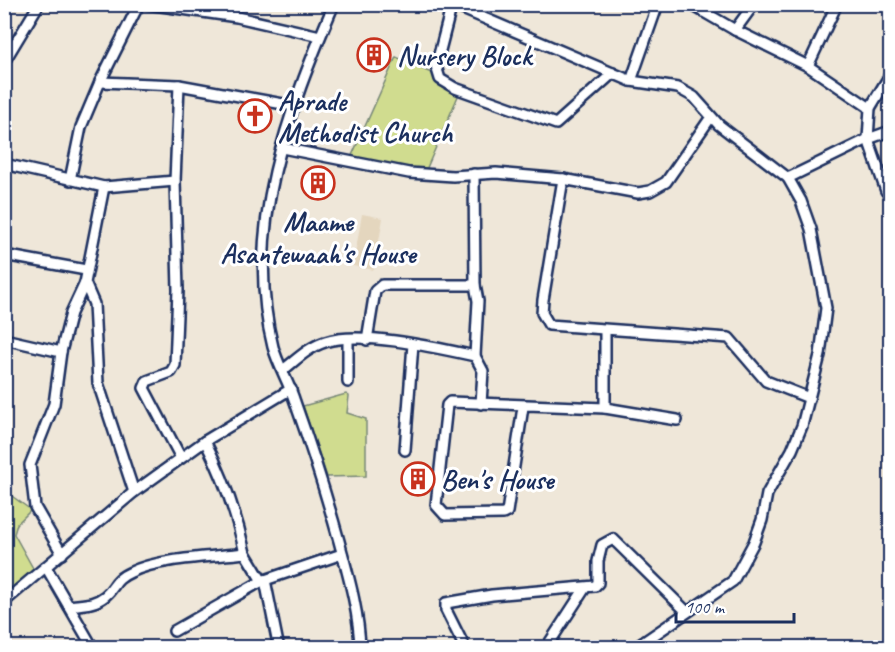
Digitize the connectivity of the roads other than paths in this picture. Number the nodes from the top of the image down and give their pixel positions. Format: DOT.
graph roads {
  1 [pos="39,4"];
  2 [pos="139,4"];
  3 [pos="147,4"];
  4 [pos="334,4"];
  5 [pos="658,4"];
  6 [pos="690,4"];
  7 [pos="754,4"];
  8 [pos="837,4"];
  9 [pos="452,5"];
  10 [pos="735,30"];
  11 [pos="320,36"];
  12 [pos="4,62"];
  13 [pos="808,66"];
  14 [pos="613,73"];
  15 [pos="891,75"];
  16 [pos="631,81"];
  17 [pos="100,82"];
  18 [pos="179,85"];
  19 [pos="294,106"];
  20 [pos="870,108"];
  21 [pos="711,117"];
  22 [pos="891,131"];
  23 [pos="868,139"];
  24 [pos="282,148"];
  25 [pos="4,164"];
  26 [pos="474,174"];
  27 [pos="788,178"];
  28 [pos="563,179"];
  29 [pos="70,180"];
  30 [pos="174,181"];
  31 [pos="104,187"];
  32 [pos="891,193"];
  33 [pos="4,255"];
  34 [pos="86,270"];
  35 [pos="85,283"];
  36 [pos="475,285"];
  37 [pos="605,330"];
  38 [pos="4,339"];
  39 [pos="348,339"];
  40 [pos="367,340"];
  41 [pos="413,344"];
  42 [pos="61,352"];
  43 [pos="475,356"];
  44 [pos="283,370"];
  45 [pos="348,382"];
  46 [pos="291,389"];
  47 [pos="809,398"];
  48 [pos="481,404"];
  49 [pos="523,406"];
  50 [pos="605,408"];
  51 [pos="677,420"];
  52 [pos="205,441"];
  53 [pos="405,450"];
  54 [pos="182,458"];
  55 [pos="134,492"];
  56 [pos="245,553"];
  57 [pos="62,554"];
  58 [pos="342,554"];
  59 [pos="46,567"];
  60 [pos="264,580"];
  61 [pos="585,588"];
  62 [pos="4,602"];
  63 [pos="69,606"];
  64 [pos="686,611"];
  65 [pos="174,631"];
  66 [pos="891,641"];
  67 [pos="278,644"];
  68 [pos="637,647"];
  69 [pos="93,648"];
  70 [pos="360,648"];
  71 [pos="465,648"];
  72 [pos="546,648"];
  73 [pos="890,648"];
  1 -- 12 [label="street"];
  2 -- 17 [label="street"];
  3 -- 11 [label="street"];
  4 -- 11 [label="street"];
  5 -- 16 [label="street"];
  6 -- 10 [label="street"];
  7 -- 10 [label="street"];
  8 -- 13 [label="street"];
  9 -- 14 [label="street"];
  9 -- 14 [label="street"];
  10 -- 13 [label="street"];
  11 -- 19 [label="street"];
  13 -- 20 [label="street"];
  14 -- 16 [label="street"];
  15 -- 20 [label="street"];
  16 -- 21 [label="street"];
  17 -- 18 [label="street"];
  17 -- 29 [label="street"];
  18 -- 19 [label="street"];
  18 -- 30 [label="street"];
  19 -- 24 [label="street"];
  20 -- 23 [label="street"];
  21 -- 27 [label="street"];
  21 -- 28 [label="street"];
  22 -- 23 [label="street"];
  23 -- 27 [label="street"];
  23 -- 32 [label="street"];
  24 -- 26 [label="street"];
  24 -- 44 [label="street"];
  25 -- 29 [label="street"];
  26 -- 28 [label="street"];
  26 -- 36 [label="street"];
  27 -- 47 [label="street"];
  28 -- 37 [label="street"];
  29 -- 31 [label="street"];
  30 -- 31 [label="street"];
  30 -- 54 [label="street"];
  31 -- 34 [label="street"];
  33 -- 34 [label="street"];
  34 -- 35 [label="street"];
  35 -- 42 [label="street"];
  35 -- 55 [label="street"];
  36 -- 40 [label="street"];
  36 -- 43 [label="street"];
  37 -- 47 [label="street"];
  37 -- 50 [label="street"];
  38 -- 42 [label="street"];
  39 -- 40 [label="street"];
  39 -- 44 [label="street"];
  39 -- 45 [label="street"];
  40 -- 41 [label="street"];
  41 -- 43 [label="street"];
  41 -- 53 [label="street"];
  42 -- 57 [label="street"];
  43 -- 48 [label="street"];
  44 -- 46 [label="street"];
  46 -- 52 [label="street"];
  46 -- 58 [label="street"];
  47 -- 64 [label="street"];
  48 -- 49 [label="street"];
  48 -- 49 [label="street"];
  49 -- 50 [label="street"];
  50 -- 51 [label="street"];
  52 -- 54 [label="street"];
  52 -- 56 [label="street"];
  54 -- 55 [label="street"];
  55 -- 57 [label="street"];
  56 -- 60 [label="street"];
  56 -- 63 [label="street"];
  57 -- 59 [label="street"];
  58 -- 60 [label="street"];
  58 -- 70 [label="street"];
  59 -- 62 [label="street"];
  59 -- 63 [label="street"];
  60 -- 65 [label="street"];
  60 -- 67 [label="street"];
  61 -- 64 [label="street"];
  61 -- 71 [label="street"];
  61 -- 72 [label="street"];
  63 -- 69 [label="street"];
  64 -- 68 [label="street"];
  66 -- 73 [label="street"];
}
